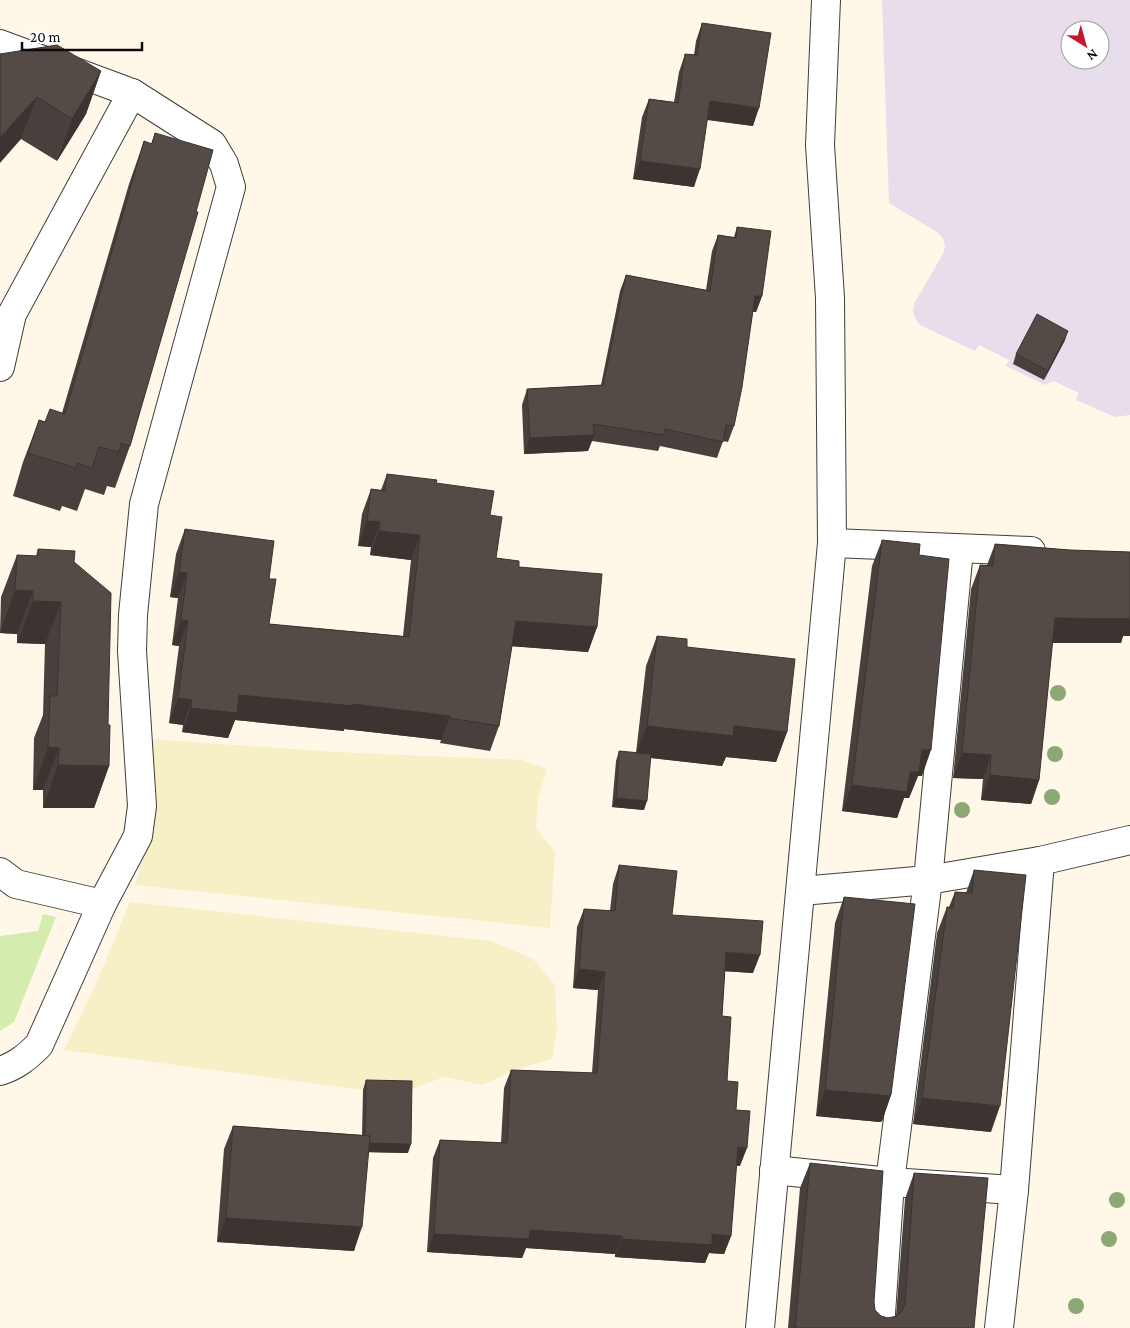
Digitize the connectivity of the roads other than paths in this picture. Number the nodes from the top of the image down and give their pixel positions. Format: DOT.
graph roads {
  1 [pos="826,0"];
  2 [pos="0,44"];
  3 [pos="132,93"];
  4 [pos="0,366"];
  5 [pos="832,543"];
  6 [pos="959,549"];
  7 [pos="1054,551"];
  8 [pos="1130,840"];
  9 [pos="1040,862"];
  10 [pos="0,872"];
  11 [pos="928,880"];
  12 [pos="801,891"];
  13 [pos="102,904"];
  14 [pos="0,1071"];
  15 [pos="774,1170"];
  16 [pos="890,1182"];
  17 [pos="1014,1190"];
  18 [pos="760,1328"];
  19 [pos="880,1328"];
  20 [pos="999,1328"];
  1 -- 5 [label="street"];
  2 -- 3 [label="street"];
  3 -- 4 [label="street"];
  3 -- 13 [label="street"];
  5 -- 6 [label="street"];
  5 -- 12 [label="street"];
  6 -- 7 [label="street"];
  6 -- 11 [label="street"];
  8 -- 9 [label="street"];
  9 -- 11 [label="street"];
  9 -- 17 [label="street"];
  10 -- 13 [label="street"];
  11 -- 12 [label="street"];
  11 -- 16 [label="street"];
  12 -- 15 [label="street"];
  13 -- 14 [label="street"];
  15 -- 16 [label="street"];
  15 -- 18 [label="street"];
  16 -- 17 [label="street"];
  16 -- 19 [label="street"];
  17 -- 20 [label="street"];
}
